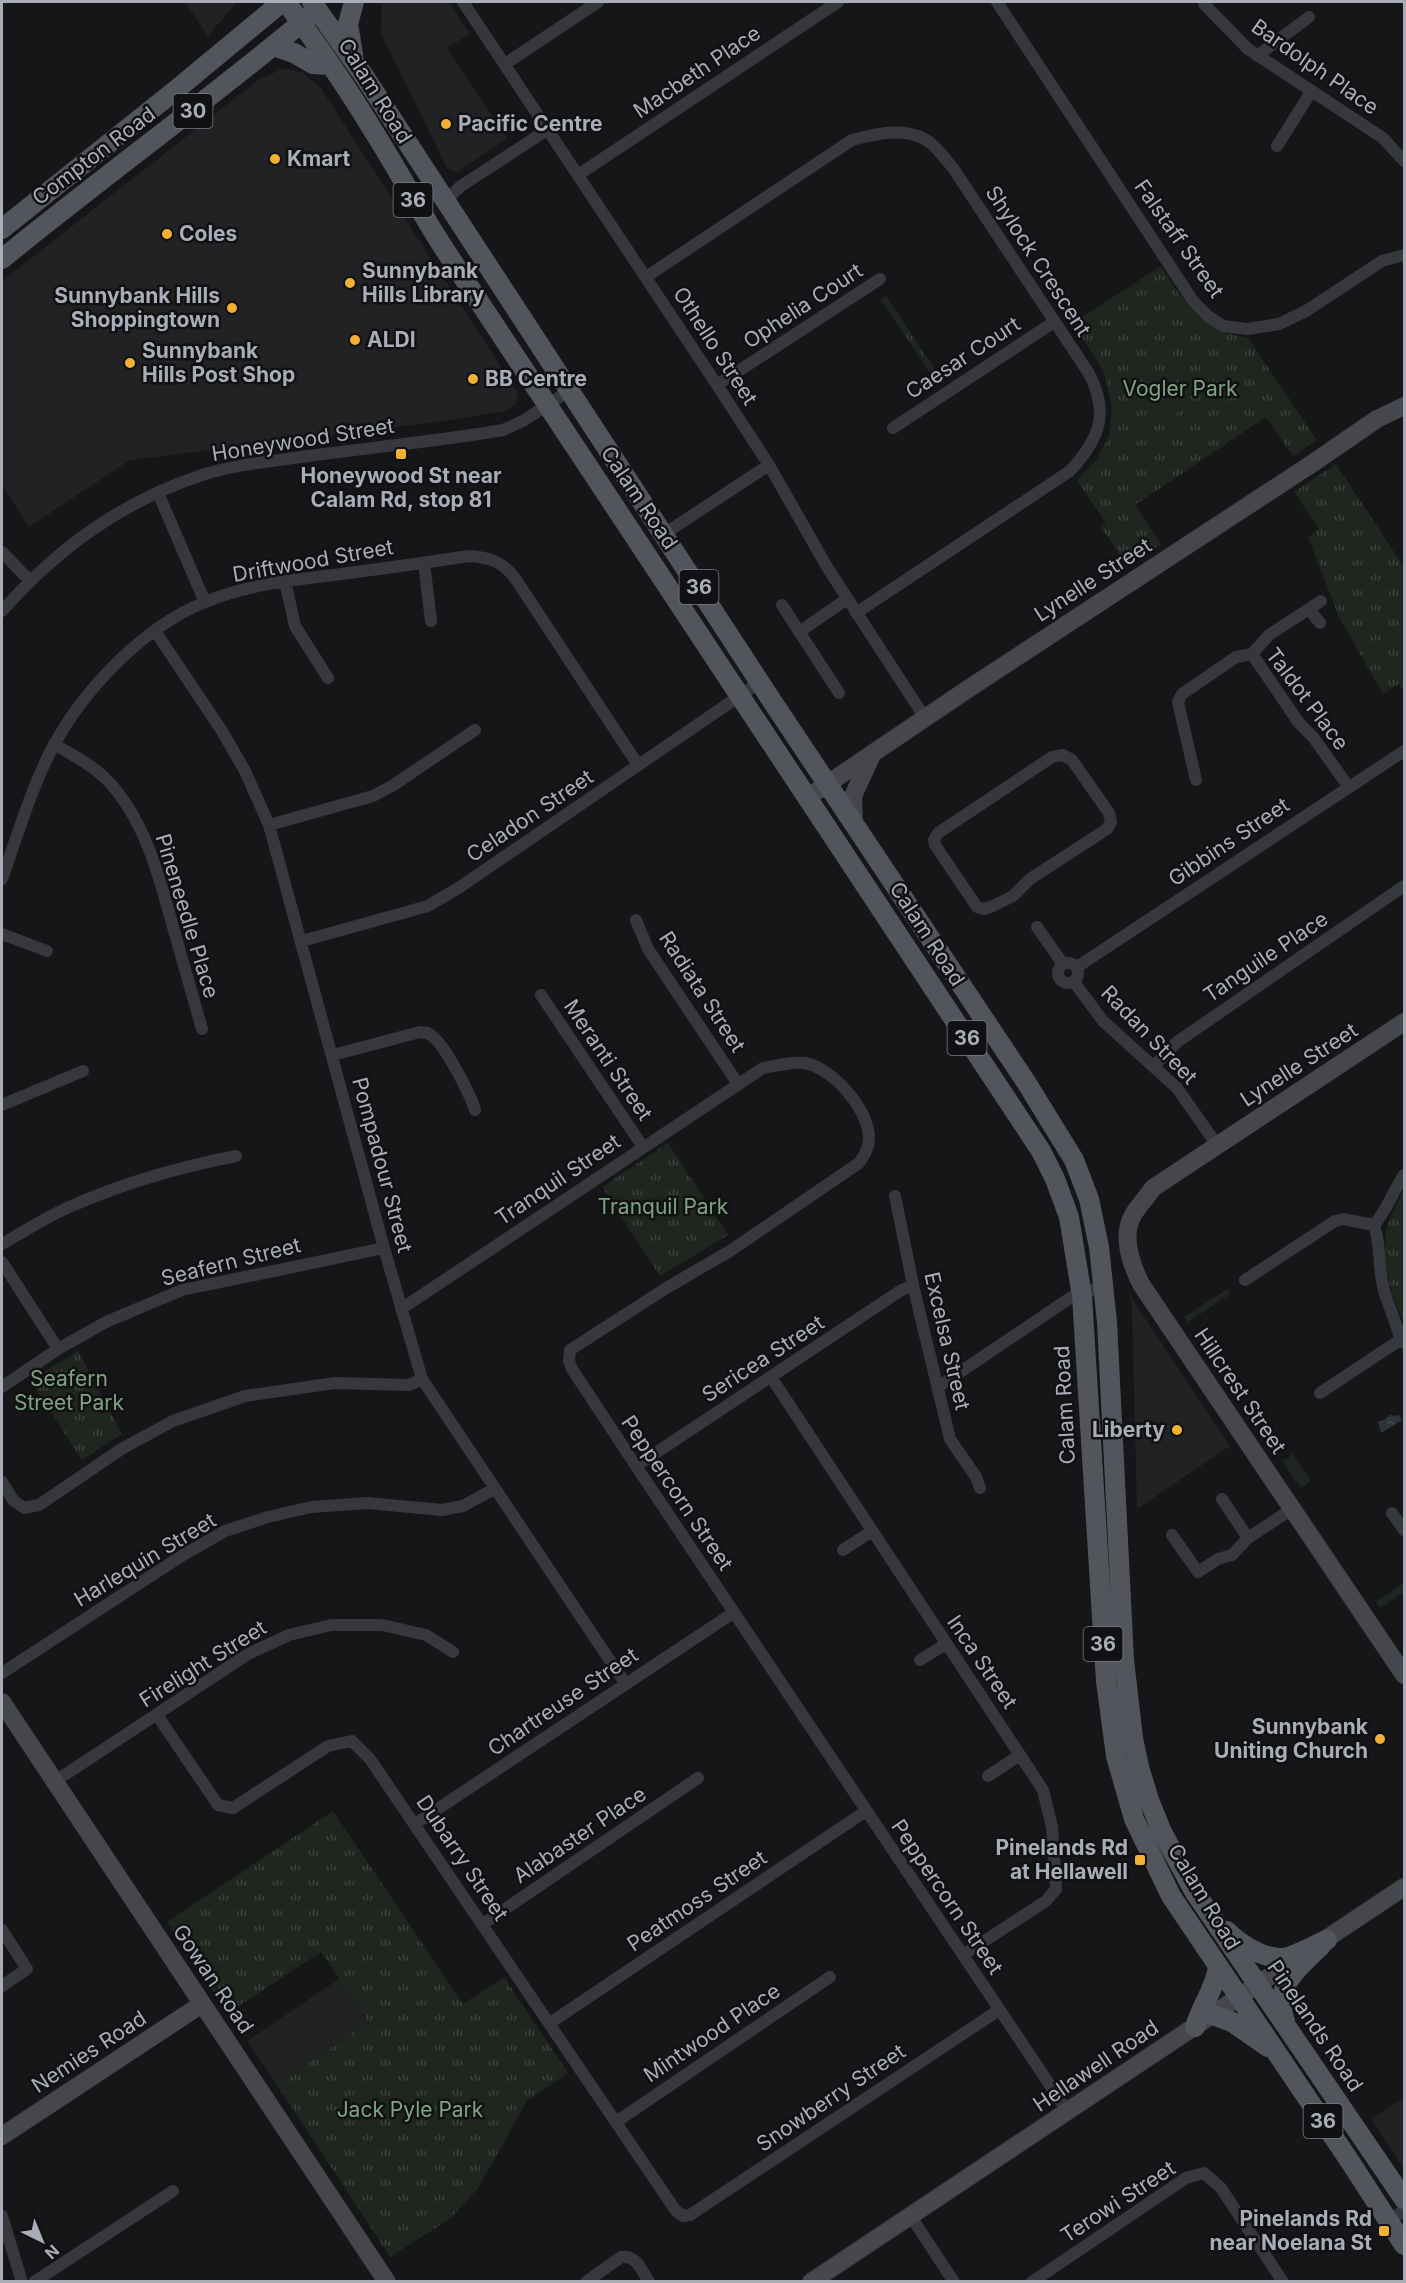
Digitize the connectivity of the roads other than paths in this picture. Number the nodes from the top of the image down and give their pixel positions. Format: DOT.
graph roads {
  1 [pos="284,2"];
  2 [pos="354,2"];
  3 [pos="463,2"];
  4 [pos="598,2"];
  5 [pos="838,2"];
  6 [pos="997,2"];
  7 [pos="1202,2"];
  8 [pos="319,4"];
  9 [pos="1309,16"];
  10 [pos="302,23"];
  11 [pos="273,46"];
  12 [pos="1257,56"];
  13 [pos="353,60"];
  14 [pos="330,64"];
  15 [pos="505,64"];
  16 [pos="1311,92"];
  17 [pos="547,129"];
  18 [pos="1277,146"];
  19 [pos="1404,161"];
  20 [pos="578,175"];
  21 [pos="445,201"];
  22 [pos="2,229"];
  23 [pos="1404,255"];
  24 [pos="2,259"];
  25 [pos="646,277"];
  26 [pos="880,279"];
  27 [pos="472,289"];
  28 [pos="1054,322"];
  29 [pos="717,385"];
  30 [pos="570,390"];
  31 [pos="548,405"];
  32 [pos="1404,406"];
  33 [pos="893,428"];
  34 [pos="769,465"];
  35 [pos="158,493"];
  36 [pos="664,534"];
  37 [pos="2,552"];
  38 [pos="424,563"];
  39 [pos="29,580"];
  40 [pos="285,581"];
  41 [pos="847,599"];
  42 [pos="1321,601"];
  43 [pos="205,602"];
  44 [pos="782,605"];
  45 [pos="1309,609"];
  46 [pos="2,611"];
  47 [pos="856,613"];
  48 [pos="431,621"];
  49 [pos="1320,623"];
  50 [pos="155,631"];
  51 [pos="799,632"];
  52 [pos="1252,654"];
  53 [pos="328,678"];
  54 [pos="760,682"];
  55 [pos="839,693"];
  56 [pos="740,696"];
  57 [pos="925,718"];
  58 [pos="475,730"];
  59 [pos="54,744"];
  60 [pos="1404,751"];
  61 [pos="872,755"];
  62 [pos="638,765"];
  63 [pos="1196,780"];
  64 [pos="828,785"];
  65 [pos="1348,786"];
  66 [pos="808,797"];
  67 [pos="854,824"];
  68 [pos="269,825"];
  69 [pos="2,879"];
  70 [pos="1404,886"];
  71 [pos="1013,896"];
  72 [pos="636,920"];
  73 [pos="1037,927"];
  74 [pos="2,934"];
  75 [pos="302,942"];
  76 [pos="46,951"];
  77 [pos="1063,964"];
  78 [pos="1077,967"];
  79 [pos="1074,982"];
  80 [pos="541,994"];
  81 [pos="1404,1022"];
  82 [pos="202,1029"];
  83 [pos="333,1055"];
  84 [pos="1154,1066"];
  85 [pos="82,1071"];
  86 [pos="1026,1082"];
  87 [pos="738,1084"];
  88 [pos="2,1105"];
  89 [pos="475,1110"];
  90 [pos="1217,1145"];
  91 [pos="643,1147"];
  92 [pos="236,1156"];
  93 [pos="1404,1175"];
  94 [pos="896,1196"];
  95 [pos="1374,1225"];
  96 [pos="2,1244"];
  97 [pos="384,1248"];
  98 [pos="2,1262"];
  99 [pos="1245,1280"];
  100 [pos="1103,1284"];
  101 [pos="913,1285"];
  102 [pos="1082,1296"];
  103 [pos="401,1309"];
  104 [pos="1402,1342"];
  105 [pos="58,1349"];
  106 [pos="771,1377"];
  107 [pos="422,1379"];
  108 [pos="2,1387"];
  109 [pos="938,1387"];
  110 [pos="1320,1393"];
  111 [pos="636,1466"];
  112 [pos="2,1482"];
  113 [pos="980,1488"];
  114 [pos="494,1489"];
  115 [pos="1222,1499"];
  116 [pos="1292,1509"];
  117 [pos="1392,1513"];
  118 [pos="1404,1530"];
  119 [pos="872,1531"];
  120 [pos="1172,1535"];
  121 [pos="1248,1538"];
  122 [pos="843,1550"];
  123 [pos="733,1613"];
  124 [pos="946,1644"];
  125 [pos="453,1652"];
  126 [pos="920,1660"];
  127 [pos="2,1673"];
  128 [pos="1404,1675"];
  129 [pos="625,1683"];
  130 [pos="2,1702"];
  131 [pos="157,1715"];
  132 [pos="1020,1755"];
  133 [pos="988,1776"];
  134 [pos="698,1778"];
  135 [pos="54,1782"];
  136 [pos="866,1812"];
  137 [pos="416,1824"];
  138 [pos="1404,1887"];
  139 [pos="1213,1919"];
  140 [pos="483,1924"];
  141 [pos="2,1930"];
  142 [pos="1327,1940"];
  143 [pos="963,1955"];
  144 [pos="1218,1967"];
  145 [pos="830,1977"];
  146 [pos="1258,1985"];
  147 [pos="2,1986"];
  148 [pos="1240,1998"];
  149 [pos="202,2004"];
  150 [pos="999,2010"];
  151 [pos="1213,2015"];
  152 [pos="550,2023"];
  153 [pos="1195,2027"];
  154 [pos="1287,2028"];
  155 [pos="1280,2056"];
  156 [pos="1068,2112"];
  157 [pos="616,2122"];
  158 [pos="2,2136"];
  159 [pos="172,2191"];
  160 [pos="1404,2199"];
  161 [pos="910,2215"];
  162 [pos="2,2216"];
  163 [pos="683,2216"];
  164 [pos="1397,2216"];
  165 [pos="1404,2245"];
  166 [pos="22,2282"];
  167 [pos="34,2282"];
  168 [pos="387,2282"];
  169 [pos="586,2282"];
  170 [pos="649,2282"];
  171 [pos="811,2282"];
  172 [pos="954,2282"];
  173 [pos="1032,2282"];
  174 [pos="1283,2282"];
  1 -- 10 [label="main road, Calam Road / 36"];
  1 -- 22 [label="main road, Compton Road / 30"];
  2 -- 13 [label="main road"];
  3 -- 15 [label="street, Othello Street"];
  4 -- 15 [label="street"];
  5 -- 20 [label="street, Macbeth Place"];
  6 -- 23 [label="street, Falstaff Street"];
  7 -- 12 [label="street, Bardolph Place"];
  8 -- 10 [label="main road, Compton Road / 30"];
  8 -- 13 [label="main road, Calam Road / 36"];
  9 -- 12 [label="street"];
  10 -- 11 [label="main road, Compton Road / 30"];
  10 -- 14 [label="main road, Calam Road / 36"];
  11 -- 14 [label="main road"];
  11 -- 24 [label="main road, Compton Road / 30"];
  12 -- 16 [label="street, Bardolph Place"];
  13 -- 21 [label="main road, Calam Road / 36"];
  14 -- 27 [label="main road, Calam Road / 36"];
  15 -- 17 [label="street, Othello Street"];
  16 -- 18 [label="street"];
  16 -- 19 [label="street, Bardolph Place"];
  17 -- 20 [label="street, Othello Street"];
  17 -- 21 [label="street"];
  20 -- 25 [label="street, Othello Street"];
  21 -- 27 [label="main road"];
  21 -- 30 [label="main road, Calam Road / 36"];
  25 -- 28 [label="street, Shylock Crescent"];
  25 -- 29 [label="street, Othello Street"];
  26 -- 29 [label="street, Ophelia Court"];
  27 -- 31 [label="main road, Calam Road / 36"];
  28 -- 33 [label="street, Caesar Court"];
  28 -- 47 [label="street, Shylock Crescent"];
  29 -- 34 [label="street, Othello Street"];
  30 -- 31 [label="street, Honeywood Street"];
  30 -- 36 [label="main road, Calam Road / 36"];
  31 -- 35 [label="street, Honeywood Street"];
  31 -- 56 [label="main road, Calam Road / 36"];
  32 -- 57 [label="street, Lynelle Street"];
  34 -- 36 [label="street"];
  34 -- 41 [label="street, Othello Street"];
  35 -- 39 [label="street, Honeywood Street"];
  35 -- 43 [label="street"];
  36 -- 54 [label="main road, Calam Road / 36"];
  37 -- 39 [label="street"];
  38 -- 40 [label="street, Driftwood Street"];
  38 -- 48 [label="street"];
  38 -- 62 [label="street, Driftwood Street"];
  39 -- 46 [label="street, Honeywood Street"];
  40 -- 43 [label="street, Driftwood Street"];
  40 -- 53 [label="street"];
  41 -- 47 [label="street, Othello Street"];
  41 -- 51 [label="street"];
  42 -- 45 [label="street"];
  43 -- 50 [label="street, Driftwood Street"];
  44 -- 51 [label="street"];
  45 -- 49 [label="street"];
  45 -- 52 [label="street"];
  47 -- 57 [label="street, Othello Street"];
  50 -- 59 [label="street, Driftwood Street"];
  50 -- 68 [label="street, Pompadour Street"];
  51 -- 55 [label="street"];
  52 -- 63 [label="street, Taldot Place"];
  52 -- 65 [label="street, Taldot Place"];
  54 -- 56 [label="street, Celadon Street"];
  54 -- 64 [label="main road, Calam Road / 36"];
  56 -- 62 [label="street, Celadon Street"];
  56 -- 66 [label="main road, Calam Road / 36"];
  57 -- 61 [label="street, Lynelle Street"];
  58 -- 68 [label="street"];
  59 -- 69 [label="street, Driftwood Street"];
  59 -- 82 [label="street, Pineneedle Place"];
  60 -- 65 [label="street, Gibbins Street"];
  61 -- 64 [label="street, Lynelle Street"];
  61 -- 67 [label="street"];
  62 -- 75 [label="street, Celadon Street"];
  64 -- 66 [label="street, Lynelle Street"];
  64 -- 67 [label="main road, Calam Road / 36"];
  65 -- 78 [label="street, Gibbins Street"];
  66 -- 102 [label="main road, Calam Road / 36"];
  67 -- 86 [label="main road, Calam Road / 36"];
  68 -- 75 [label="street, Pompadour Street"];
  70 -- 84 [label="street, Tanguile Place"];
  71 -- 71 [label="street"];
  72 -- 87 [label="street, Radiata Street"];
  73 -- 77 [label="street"];
  74 -- 76 [label="street"];
  75 -- 83 [label="street, Pompadour Street"];
  77 -- 78 [label="street"];
  77 -- 79 [label="street"];
  78 -- 79 [label="street"];
  79 -- 84 [label="street, Radan Street"];
  80 -- 91 [label="street, Meranti Street"];
  81 -- 90 [label="street, Lynelle Street"];
  83 -- 89 [label="street"];
  83 -- 97 [label="street, Pompadour Street"];
  84 -- 90 [label="street, Radan Street"];
  85 -- 88 [label="street"];
  86 -- 100 [label="main road, Pinelands Road / 36"];
  87 -- 91 [label="street, Tranquil Street"];
  87 -- 111 [label="street, Peppercorn Street"];
  90 -- 116 [label="street, Hillcrest Street"];
  91 -- 103 [label="street, Tranquil Street"];
  92 -- 96 [label="street"];
  93 -- 95 [label="street"];
  94 -- 101 [label="street, Excelsa Street"];
  95 -- 99 [label="street"];
  95 -- 104 [label="street"];
  97 -- 103 [label="street, Pompadour Street"];
  97 -- 105 [label="street, Seafern Street"];
  98 -- 105 [label="street"];
  100 -- 102 [label="street"];
  100 -- 139 [label="main road, Pinelands Road / 36"];
  101 -- 106 [label="street, Sericea Street"];
  101 -- 109 [label="street, Excelsa Street"];
  102 -- 109 [label="street"];
  102 -- 144 [label="main road, Calam Road / 36"];
  103 -- 107 [label="street, Pompadour Street"];
  104 -- 110 [label="street"];
  105 -- 108 [label="street, Seafern Street"];
  106 -- 111 [label="street, Sericea Street"];
  106 -- 119 [label="street, Inca Street"];
  107 -- 112 [label="street"];
  107 -- 114 [label="street, Pompadour Street"];
  109 -- 113 [label="street, Excelsa Street"];
  111 -- 123 [label="street, Peppercorn Street"];
  114 -- 127 [label="street, Harlequin Street"];
  114 -- 129 [label="street, Pompadour Street"];
  115 -- 121 [label="street"];
  116 -- 121 [label="street"];
  116 -- 128 [label="street, Hillcrest Street"];
  117 -- 118 [label="street"];
  119 -- 122 [label="street"];
  119 -- 124 [label="street, Inca Street"];
  120 -- 121 [label="street"];
  123 -- 129 [label="street, Chartreuse Street"];
  123 -- 136 [label="street, Peppercorn Street"];
  124 -- 126 [label="street"];
  124 -- 132 [label="street, Inca Street"];
  125 -- 131 [label="street, Firelight Street"];
  129 -- 137 [label="street, Chartreuse Street"];
  130 -- 135 [label="street, Gowan Road"];
  131 -- 135 [label="street, Firelight Street"];
  131 -- 137 [label="street, Dubarry Street"];
  132 -- 133 [label="street"];
  132 -- 143 [label="street, Inca Street"];
  134 -- 140 [label="street, Alabaster Place"];
  135 -- 149 [label="street, Gowan Road"];
  136 -- 143 [label="street, Peppercorn Street"];
  136 -- 152 [label="street, Peatmoss Street"];
  137 -- 140 [label="street, Dubarry Street"];
  138 -- 142 [label="street, Hellawell Road"];
  139 -- 142 [label="main road"];
  139 -- 146 [label="main road, Pinelands Road / 36"];
  140 -- 152 [label="street, Dubarry Street"];
  141 -- 147 [label="street"];
  142 -- 146 [label="street, Hellawell Road"];
  142 -- 154 [label="main road"];
  143 -- 150 [label="street, Peppercorn Street"];
  144 -- 148 [label="main road, Calam Road / 36"];
  144 -- 153 [label="main road"];
  145 -- 157 [label="street, Mintwood Place"];
  146 -- 148 [label="street, Hellawell Road"];
  146 -- 154 [label="main road, Pinelands Road / 36"];
  148 -- 151 [label="street, Hellawell Road"];
  148 -- 155 [label="main road, 36"];
  149 -- 158 [label="street, Nemies Road"];
  149 -- 168 [label="street, Gowan Road"];
  150 -- 156 [label="street, Peppercorn Street"];
  150 -- 163 [label="street, Snowberry Street"];
  151 -- 153 [label="street, Hellawell Road"];
  151 -- 155 [label="main road"];
  152 -- 157 [label="street, Dubarry Street"];
  153 -- 156 [label="street, Hellawell Road"];
  154 -- 160 [label="main road, Pinelands Road / 36"];
  155 -- 164 [label="main road, 36"];
  156 -- 161 [label="street, Hellawell Road"];
  157 -- 163 [label="street, Dubarry Street"];
  159 -- 167 [label="street"];
  161 -- 171 [label="street, Hellawell Road"];
  161 -- 172 [label="street"];
  162 -- 166 [label="street"];
  164 -- 165 [label="main road, 36"];
  169 -- 170 [label="street"];
  173 -- 174 [label="street, Terowi Street"];
}
